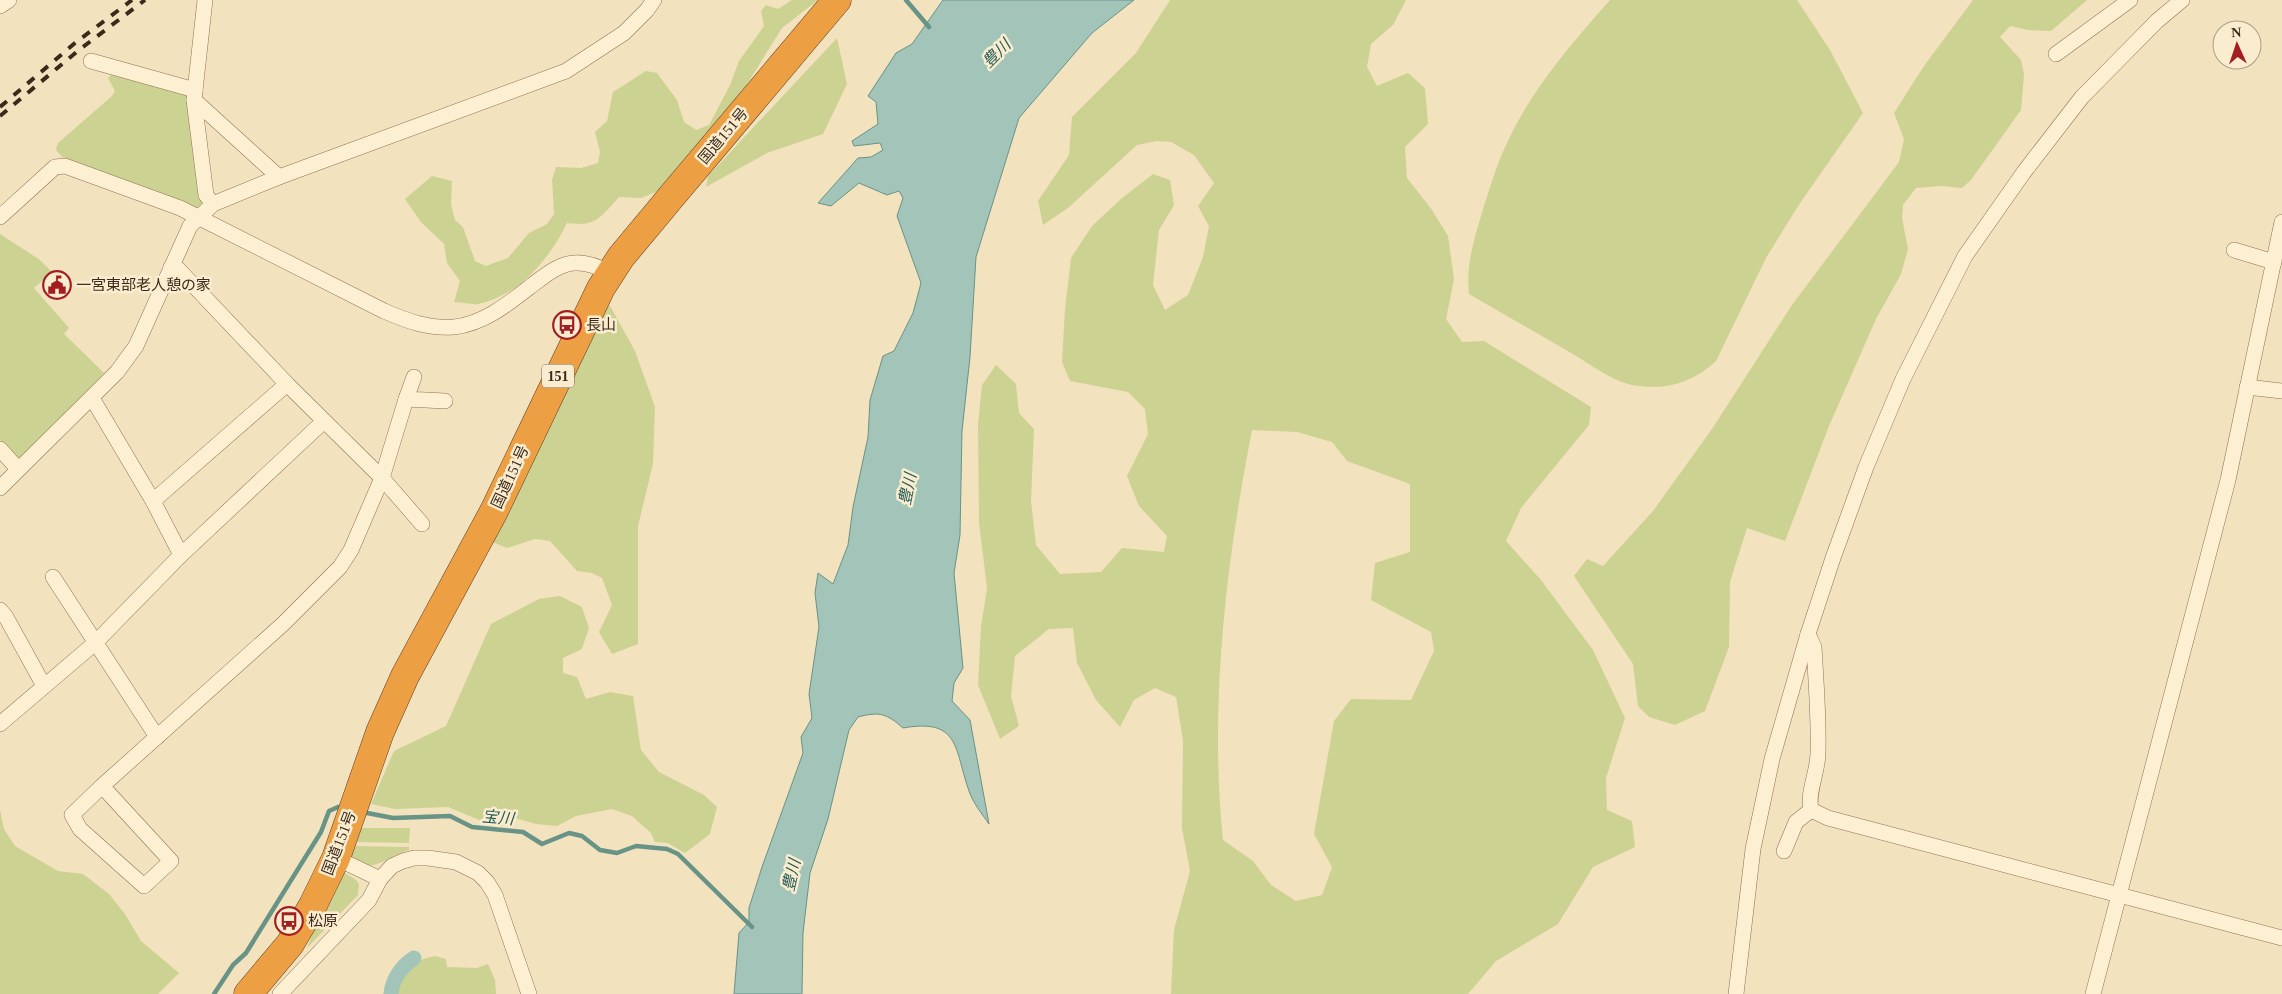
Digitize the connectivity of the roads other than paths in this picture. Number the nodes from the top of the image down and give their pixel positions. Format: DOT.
graph roads {
  1 [pos="10,0"];
  2 [pos="205,0"];
  3 [pos="654,0"];
  4 [pos="837,0"];
  5 [pos="2130,0"];
  6 [pos="2182,0"];
  7 [pos="0,6"];
  8 [pos="2056,54"];
  9 [pos="91,60"];
  10 [pos="194,95"];
  11 [pos="279,177"];
  12 [pos="213,204"];
  13 [pos="0,217"];
  14 [pos="198,218"];
  15 [pos="2282,222"];
  16 [pos="2234,250"];
  17 [pos="2274,262"];
  18 [pos="171,267"];
  19 [pos="610,272"];
  20 [pos="414,377"];
  21 [pos="287,384"];
  22 [pos="2247,387"];
  23 [pos="2282,391"];
  24 [pos="92,398"];
  25 [pos="406,399"];
  26 [pos="445,401"];
  27 [pos="324,421"];
  28 [pos="0,449"];
  29 [pos="18,469"];
  30 [pos="382,478"];
  31 [pos="0,488"];
  32 [pos="153,501"];
  33 [pos="422,524"];
  34 [pos="181,554"];
  35 [pos="53,577"];
  36 [pos="2,616"];
  37 [pos="1808,634"];
  38 [pos="95,643"];
  39 [pos="44,686"];
  40 [pos="0,724"];
  41 [pos="157,737"];
  42 [pos="102,786"];
  43 [pos="1811,810"];
  44 [pos="1784,851"];
  45 [pos="336,858"];
  46 [pos="380,879"];
  47 [pos="2120,895"];
  48 [pos="2282,938"];
  49 [pos="248,994"];
  50 [pos="280,994"];
  51 [pos="529,994"];
  52 [pos="1736,994"];
  53 [pos="2093,994"];
  1 -- 7 [label="street"];
  2 -- 10 [label="street"];
  3 -- 11 [label="street"];
  4 -- 19 [label="highway, 国道151号 / 151"];
  5 -- 8 [label="street"];
  6 -- 37 [label="street"];
  9 -- 10 [label="street"];
  10 -- 11 [label="street"];
  10 -- 12 [label="street"];
  11 -- 12 [label="street"];
  12 -- 14 [label="street"];
  13 -- 14 [label="street"];
  14 -- 18 [label="street"];
  14 -- 19 [label="street"];
  15 -- 17 [label="street"];
  16 -- 17 [label="street"];
  17 -- 22 [label="street"];
  18 -- 21 [label="street"];
  18 -- 24 [label="street"];
  19 -- 45 [label="highway, 国道151号 / 151"];
  20 -- 25 [label="street"];
  21 -- 27 [label="street"];
  21 -- 32 [label="street"];
  22 -- 23 [label="street"];
  22 -- 47 [label="street"];
  24 -- 29 [label="street"];
  24 -- 32 [label="street"];
  25 -- 26 [label="street"];
  25 -- 30 [label="street"];
  27 -- 30 [label="street"];
  27 -- 34 [label="street"];
  28 -- 29 [label="street"];
  29 -- 31 [label="street"];
  30 -- 33 [label="street"];
  30 -- 41 [label="street"];
  32 -- 34 [label="street"];
  34 -- 38 [label="street"];
  35 -- 38 [label="street"];
  36 -- 39 [label="street"];
  37 -- 43 [label="street"];
  37 -- 52 [label="street"];
  38 -- 39 [label="street"];
  38 -- 41 [label="street"];
  39 -- 40 [label="street"];
  41 -- 42 [label="street"];
  42 -- 42 [label="street"];
  43 -- 44 [label="street"];
  43 -- 47 [label="street"];
  45 -- 46 [label="street"];
  45 -- 49 [label="highway, 国道151号 / 151"];
  46 -- 50 [label="street"];
  46 -- 51 [label="street"];
  47 -- 48 [label="street"];
  47 -- 53 [label="street"];
}
